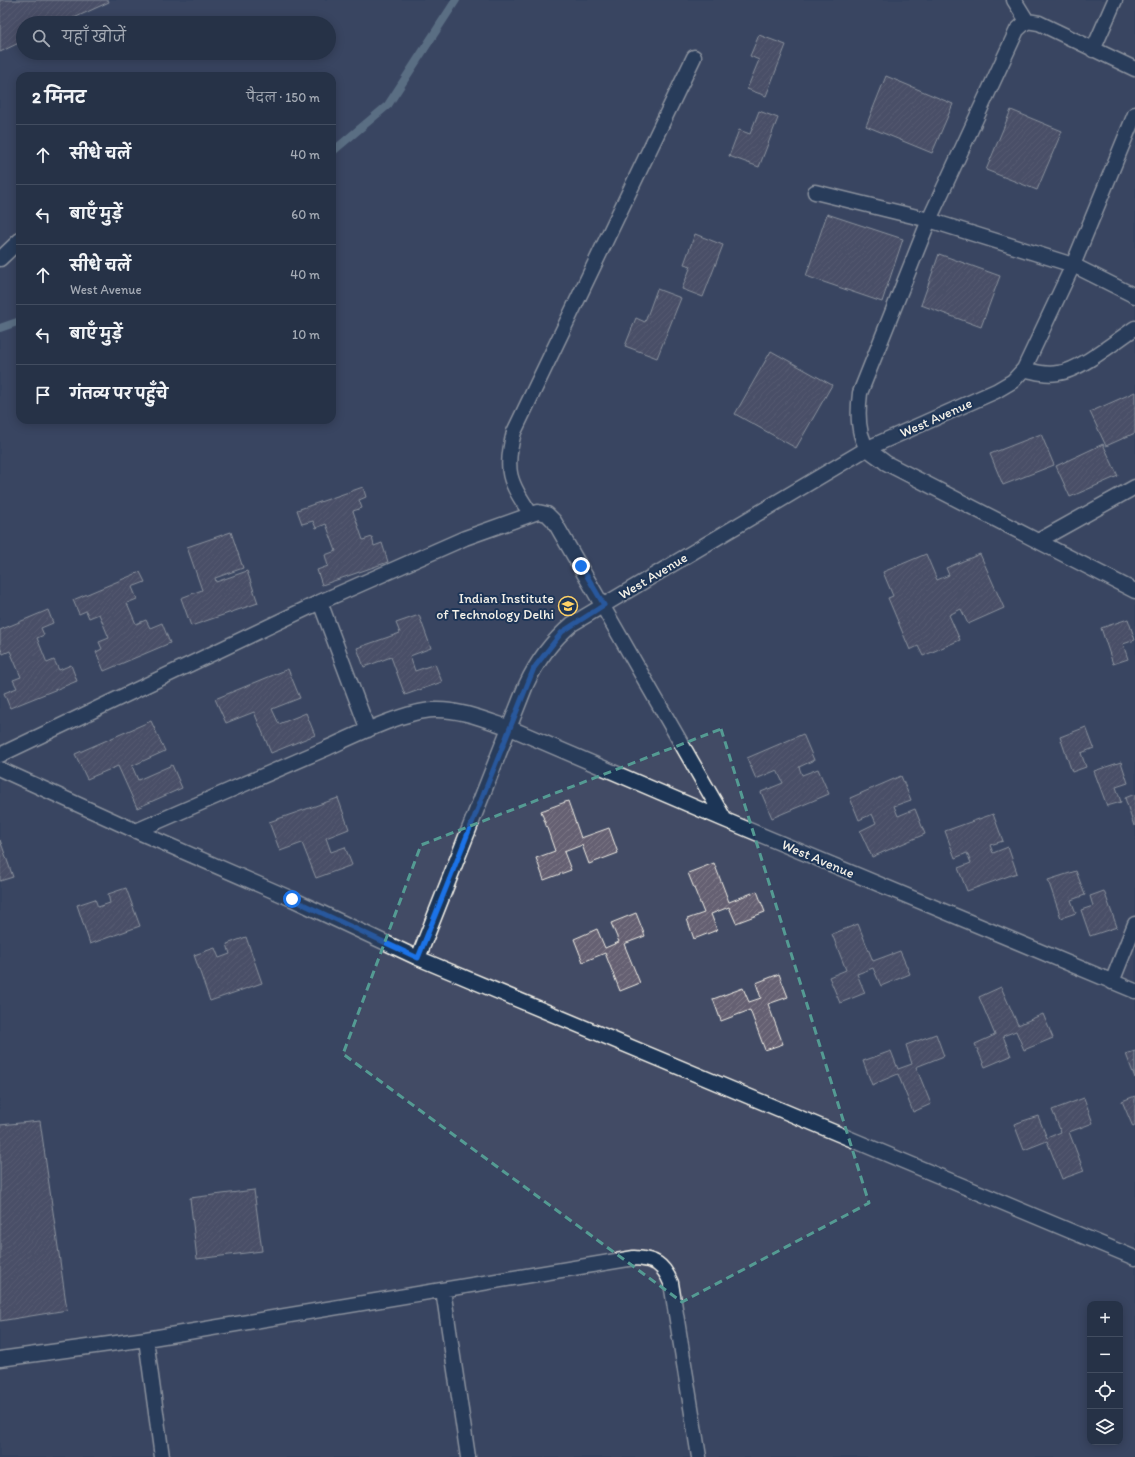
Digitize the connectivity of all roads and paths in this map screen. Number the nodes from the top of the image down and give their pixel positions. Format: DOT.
graph roads {
  1 [pos="1014,0"];
  2 [pos="1115,0"];
  3 [pos="1027,21"];
  4 [pos="1093,50"];
  5 [pos="694,57"];
  6 [pos="1135,69"];
  7 [pos="1135,114"];
  8 [pos="815,192"];
  9 [pos="929,220"];
  10 [pos="16,244"];
  11 [pos="0,259"];
  12 [pos="1074,265"];
  13 [pos="1135,296"];
  14 [pos="1135,328"];
  15 [pos="1024,369"];
  16 [pos="868,448"];
  17 [pos="1135,487"];
  18 [pos="530,513"];
  19 [pos="1038,541"];
  20 [pos="1135,591"];
  21 [pos="320,602"];
  22 [pos="604,605"];
  23 [pos="510,728"];
  24 [pos="368,730"];
  25 [pos="0,755"];
  26 [pos="0,769"];
  27 [pos="725,820"];
  28 [pos="136,831"];
  29 [pos="1135,924"];
  30 [pos="418,958"];
  31 [pos="1112,982"];
  32 [pos="1135,991"];
  33 [pos="1135,1258"];
  34 [pos="443,1290"];
  35 [pos="146,1339"];
  36 [pos="0,1359"];
  37 [pos="162,1457"];
  38 [pos="468,1457"];
  39 [pos="699,1457"];
  1 -- 3 [label="lane"];
  2 -- 4 [label="lane"];
  3 -- 4 [label="lane"];
  3 -- 9 [label="lane"];
  4 -- 6 [label="lane"];
  5 -- 18 [label="lane"];
  7 -- 12 [label="lane, West Avenue"];
  8 -- 9 [label="lane"];
  9 -- 12 [label="lane"];
  9 -- 16 [label="lane"];
  10 -- 11 [label="lane"];
  12 -- 13 [label="lane"];
  12 -- 15 [label="lane, West Avenue"];
  14 -- 15 [label="lane"];
  15 -- 16 [label="lane, West Avenue"];
  16 -- 19 [label="lane"];
  16 -- 22 [label="lane, West Avenue"];
  17 -- 19 [label="lane"];
  18 -- 21 [label="lane"];
  18 -- 22 [label="lane"];
  19 -- 20 [label="lane"];
  21 -- 24 [label="lane"];
  21 -- 25 [label="lane"];
  22 -- 23 [label="lane, West Avenue"];
  22 -- 27 [label="lane"];
  23 -- 24 [label="lane"];
  23 -- 27 [label="lane, West Avenue"];
  23 -- 30 [label="lane"];
  24 -- 28 [label="lane"];
  26 -- 28 [label="lane"];
  27 -- 31 [label="lane, West Avenue"];
  28 -- 30 [label="lane"];
  29 -- 31 [label="lane"];
  30 -- 33 [label="lane"];
  31 -- 32 [label="lane, West Avenue"];
  34 -- 35 [label="lane"];
  34 -- 38 [label="lane"];
  34 -- 39 [label="lane"];
  35 -- 36 [label="lane"];
  35 -- 37 [label="lane"];
}
